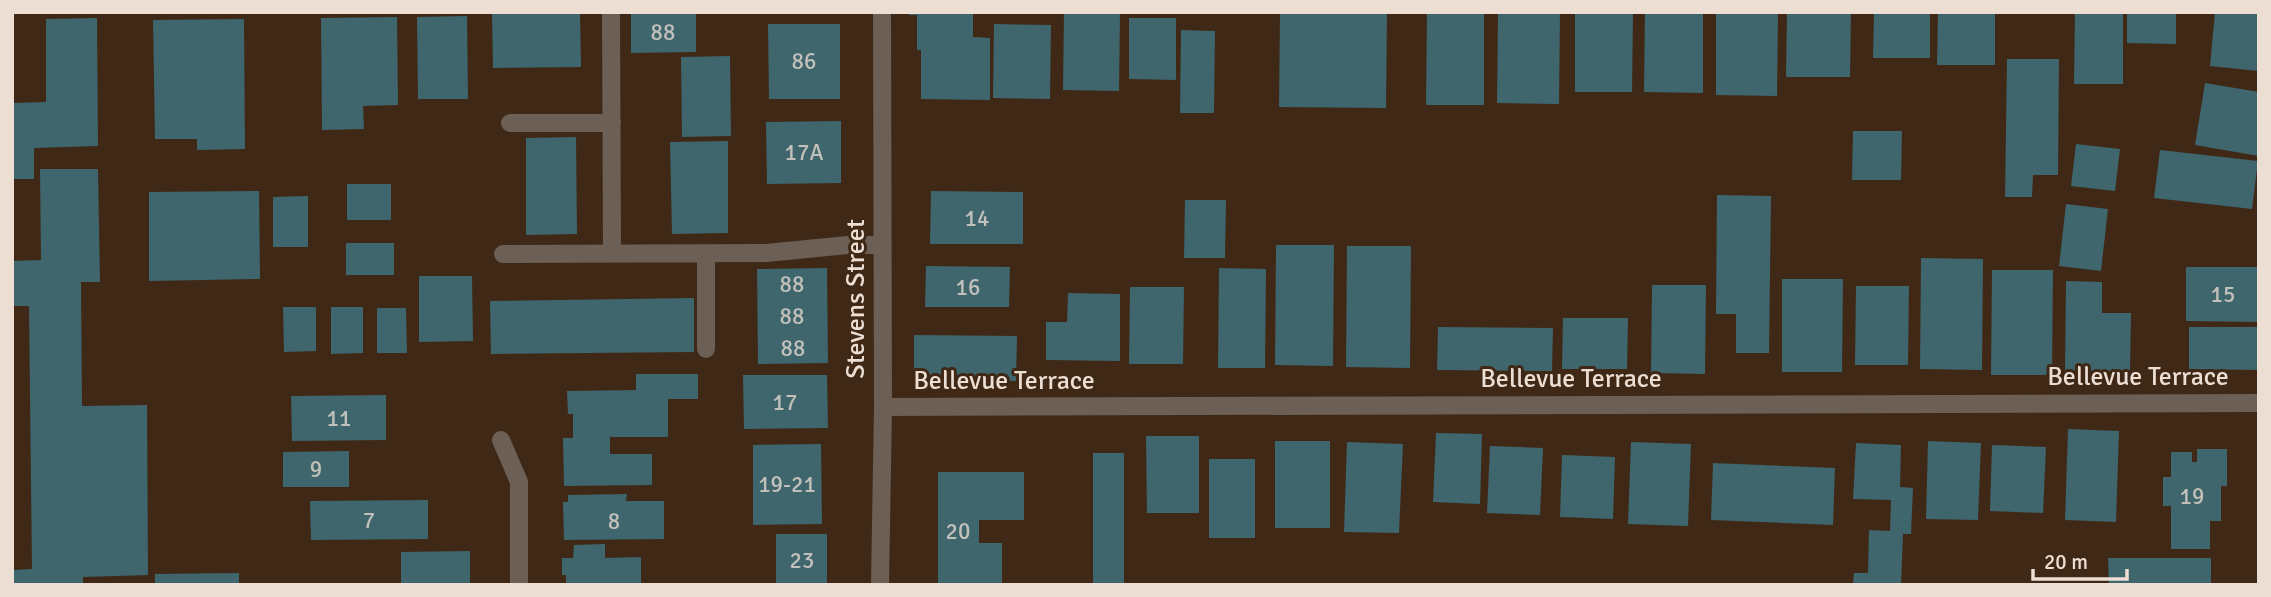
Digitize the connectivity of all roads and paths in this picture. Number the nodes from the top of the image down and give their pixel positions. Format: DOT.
graph roads {
  1 [pos="611,12"];
  2 [pos="882,12"];
  3 [pos="510,123"];
  4 [pos="611,123"];
  5 [pos="882,245"];
  6 [pos="612,252"];
  7 [pos="503,254"];
  8 [pos="706,254"];
  9 [pos="706,349"];
  10 [pos="2259,403"];
  11 [pos="883,407"];
  12 [pos="501,440"];
  13 [pos="519,585"];
  14 [pos="880,585"];
  1 -- 4 [label="street"];
  2 -- 5 [label="street, Stevens Street"];
  3 -- 4 [label="street"];
  4 -- 6 [label="street"];
  5 -- 8 [label="street"];
  5 -- 11 [label="street, Stevens Street"];
  6 -- 7 [label="street"];
  6 -- 8 [label="street"];
  8 -- 9 [label="street"];
  10 -- 11 [label="street, Bellevue Terrace"];
  11 -- 14 [label="street, Stevens Street"];
  12 -- 13 [label="street"];
}
